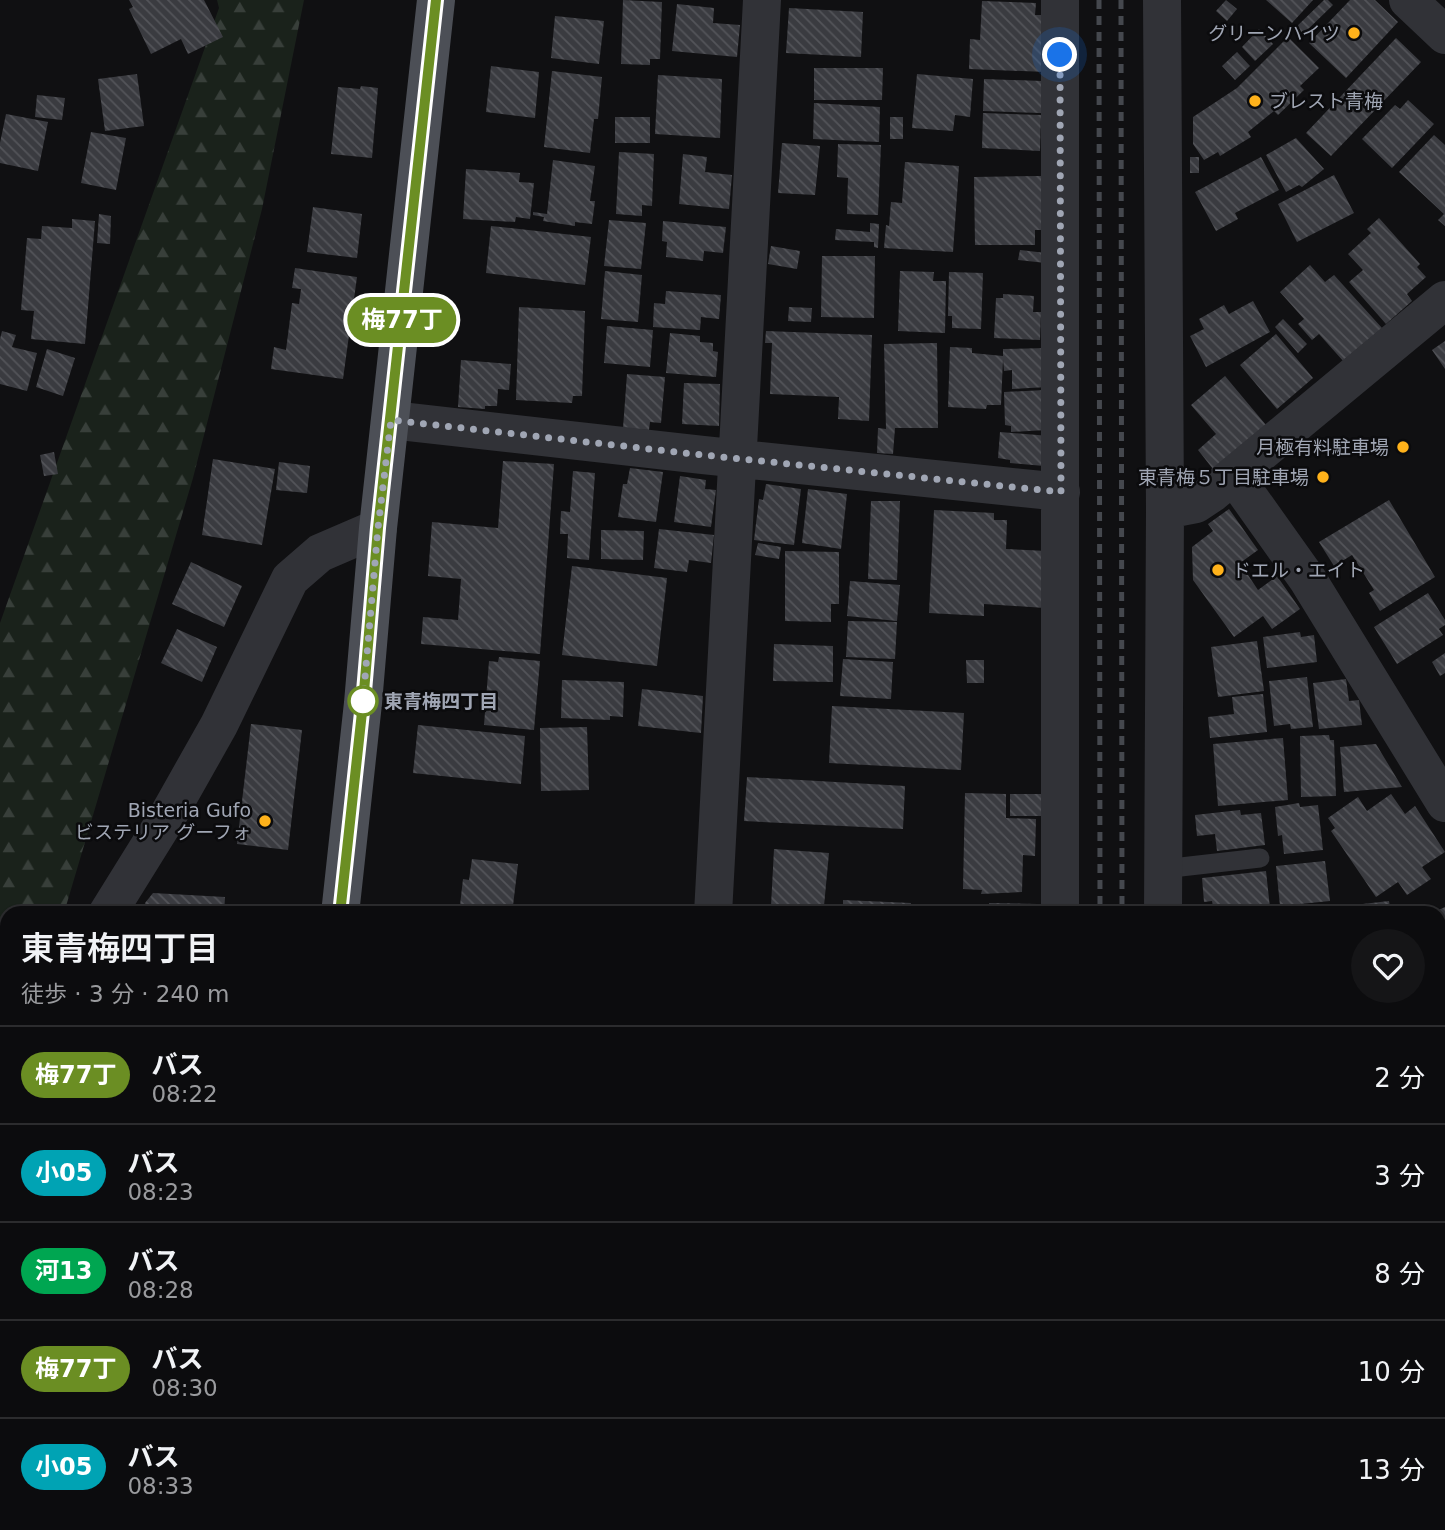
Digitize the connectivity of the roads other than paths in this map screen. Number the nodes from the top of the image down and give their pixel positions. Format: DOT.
graph roads {
  1 [pos="436,0"];
  2 [pos="762,0"];
  3 [pos="1060,0"];
  4 [pos="1162,0"];
  5 [pos="1408,0"];
  6 [pos="1445,35"];
  7 [pos="1445,300"];
  8 [pos="391,420"];
  9 [pos="737,457"];
  10 [pos="1234,476"];
  11 [pos="1061,492"];
  12 [pos="1165,510"];
  13 [pos="378,528"];
  14 [pos="1445,803"];
  15 [pos="1260,859"];
  16 [pos="1163,869"];
  17 [pos="112,906"];
  18 [pos="341,906"];
  19 [pos="713,906"];
  20 [pos="1060,906"];
  21 [pos="1163,906"];
  1 -- 8 [label="main road"];
  2 -- 9 [label="street"];
  3 -- 11 [label="street"];
  4 -- 12 [label="street"];
  5 -- 6 [label="street"];
  7 -- 10 [label="street"];
  8 -- 9 [label="street"];
  8 -- 13 [label="main road"];
  9 -- 11 [label="street"];
  9 -- 19 [label="street"];
  10 -- 12 [label="street"];
  10 -- 14 [label="street"];
  11 -- 20 [label="street"];
  12 -- 16 [label="street"];
  13 -- 17 [label="street"];
  13 -- 18 [label="main road"];
  15 -- 16 [label="lane"];
  16 -- 21 [label="street"];
}
